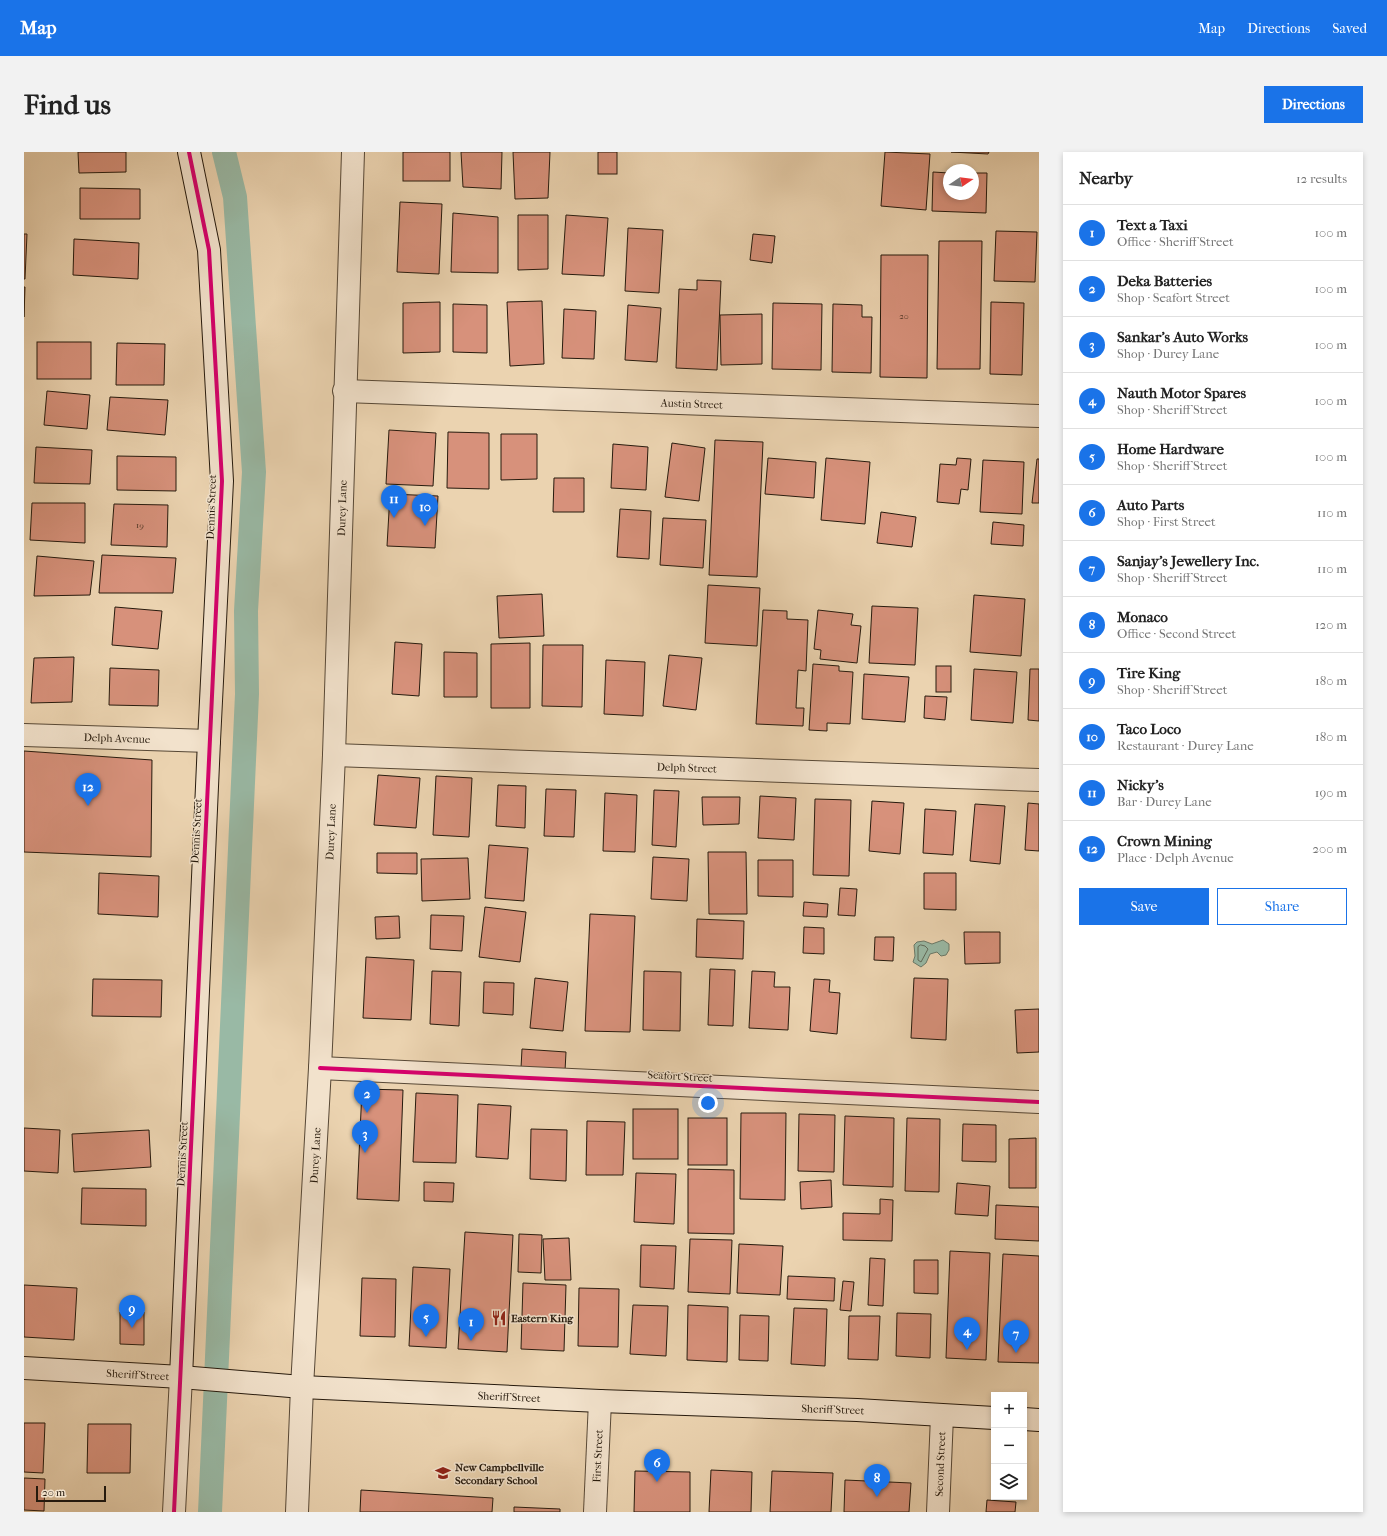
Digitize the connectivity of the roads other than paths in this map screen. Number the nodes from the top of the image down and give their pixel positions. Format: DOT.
graph roads {
  1 [pos="189,152"];
  2 [pos="353,152"];
  3 [pos="344,391"];
  4 [pos="1039,416"];
  5 [pos="24,735"];
  6 [pos="209,741"];
  7 [pos="334,755"];
  8 [pos="1039,780"];
  9 [pos="320,1068"];
  10 [pos="1039,1102"];
  11 [pos="24,1368"];
  12 [pos="181,1378"];
  13 [pos="302,1387"];
  14 [pos="600,1401"];
  15 [pos="942,1416"];
  16 [pos="991,1418"];
  17 [pos="1027,1419"];
  18 [pos="1039,1420"];
  19 [pos="174,1512"];
  20 [pos="297,1512"];
  21 [pos="595,1512"];
  22 [pos="938,1512"];
  1 -- 6 [label="street, Dennis Street"];
  2 -- 3 [label="street, Durey Lane"];
  3 -- 4 [label="street, Austin Street"];
  3 -- 7 [label="street, Durey Lane"];
  5 -- 6 [label="street, Delph Avenue"];
  6 -- 12 [label="street, Dennis Street"];
  7 -- 8 [label="street, Delph Street"];
  7 -- 9 [label="street, Durey Lane"];
  9 -- 10 [label="street, Seafort Street"];
  9 -- 13 [label="street, Durey Lane"];
  11 -- 12 [label="street, Sheriff Street"];
  12 -- 13 [label="street, Sheriff Street"];
  12 -- 19 [label="street, Dennis Street"];
  13 -- 14 [label="street, Sheriff Street"];
  13 -- 20 [label="street, Durey Lane"];
  14 -- 15 [label="street, Sheriff Street"];
  14 -- 21 [label="street, First Street"];
  15 -- 16 [label="street, Sheriff Street"];
  15 -- 22 [label="street, Second Street"];
  17 -- 18 [label="street"];
}
